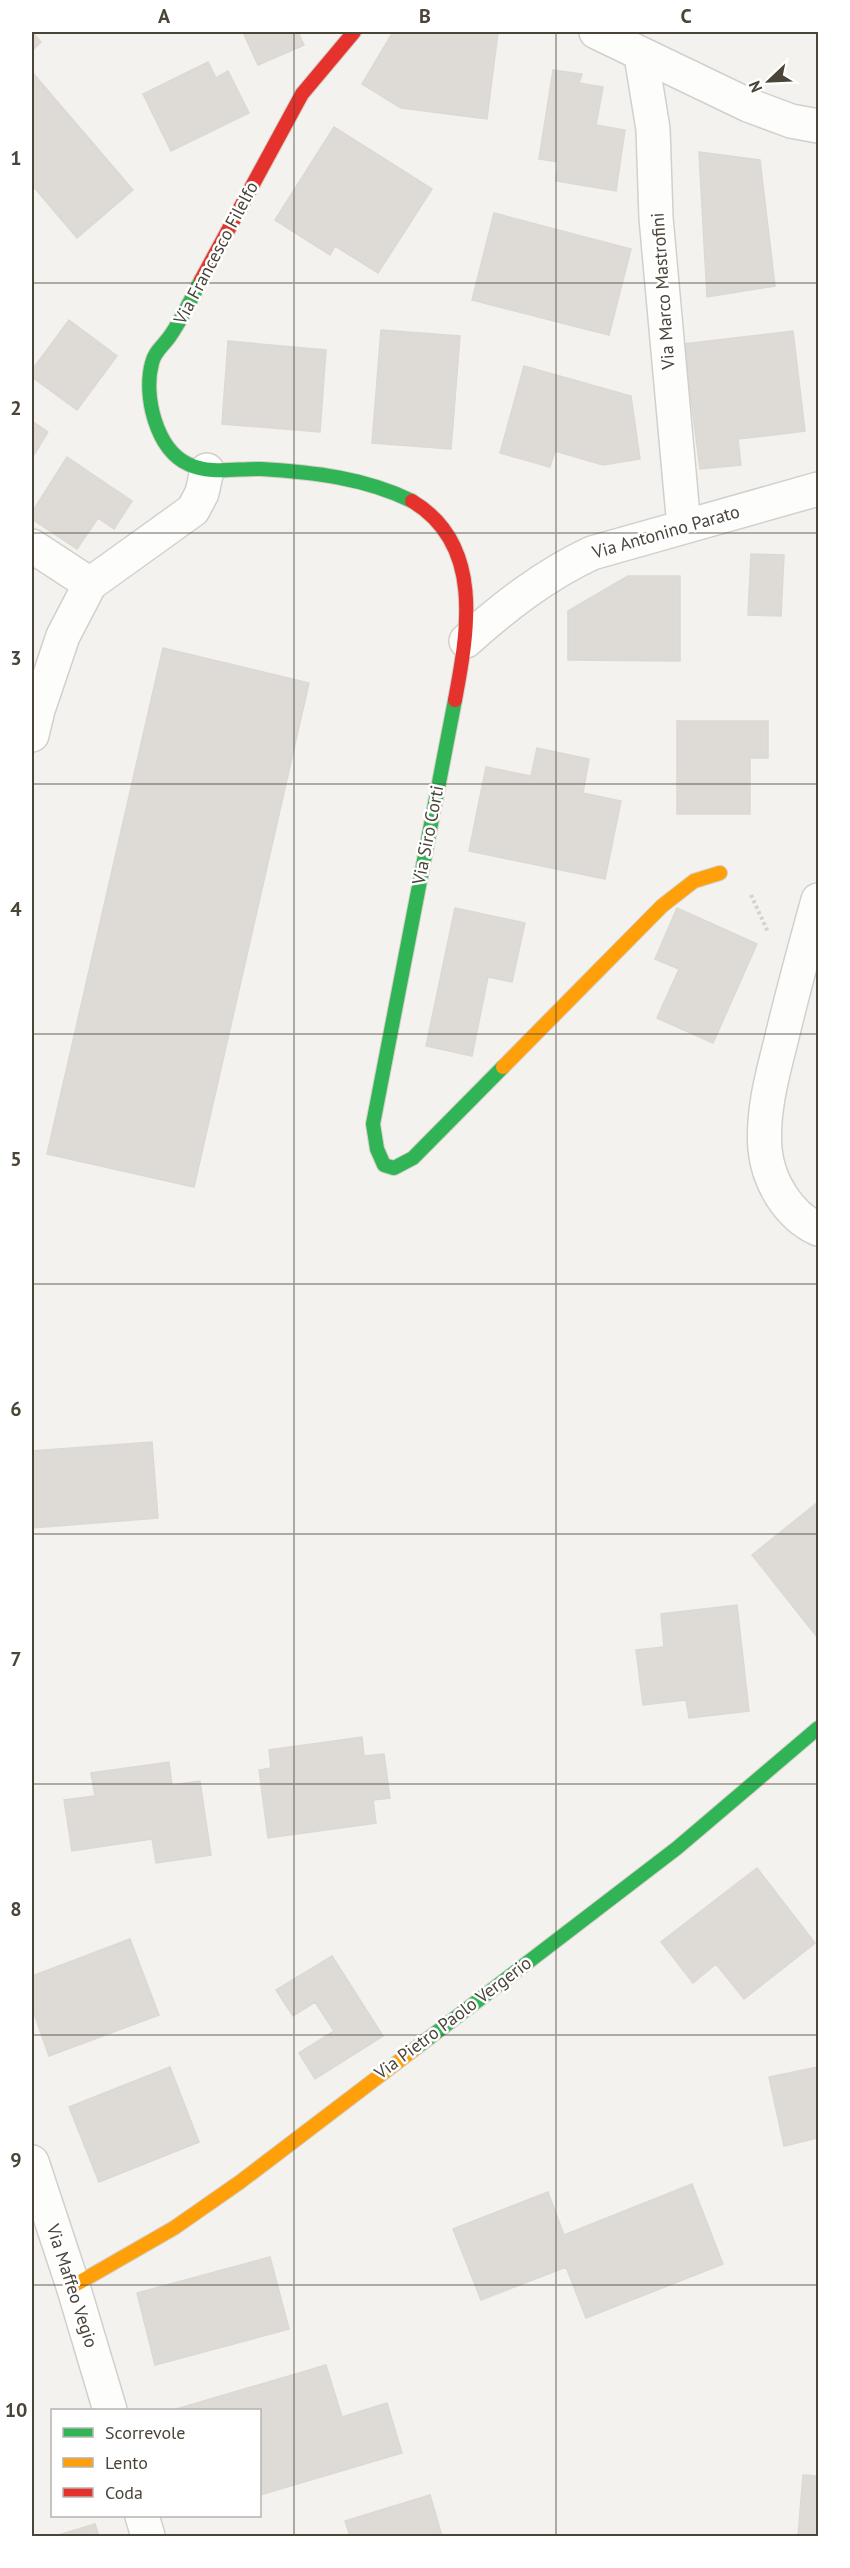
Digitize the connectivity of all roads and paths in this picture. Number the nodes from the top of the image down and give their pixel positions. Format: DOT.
graph roads {
  1 [pos="354,32"];
  2 [pos="596,32"];
  3 [pos="641,55"];
  4 [pos="819,126"];
  5 [pos="207,470"];
  6 [pos="819,489"];
  7 [pos="684,527"];
  8 [pos="32,546"];
  9 [pos="90,584"];
  10 [pos="466,641"];
  11 [pos="34,718"];
  12 [pos="720,873"];
  13 [pos="819,900"];
  14 [pos="770,935"];
  15 [pos="819,1229"];
  16 [pos="819,1728"];
  17 [pos="32,2162"];
  18 [pos="73,2286"];
  19 [pos="110,2409"];
  20 [pos="142,2517"];
  21 [pos="148,2536"];
  1 -- 5 [label="street, Via Francesco Filelfo"];
  2 -- 3 [label="street"];
  3 -- 4 [label="street"];
  3 -- 7 [label="street, Via Marco Mastrofini"];
  5 -- 9 [label="street"];
  5 -- 10 [label="street, Via Siro Corti"];
  6 -- 7 [label="street, Via Antonino Parato"];
  7 -- 10 [label="street, Via Antonino Parato"];
  8 -- 9 [label="street"];
  9 -- 11 [label="street"];
  10 -- 12 [label="street, Via Siro Corti"];
  12 -- 14 [label="path"];
  13 -- 15 [label="street"];
  16 -- 18 [label="street, Via Pietro Paolo Vergerio"];
  17 -- 18 [label="street, Via Maffeo Vegio"];
  18 -- 19 [label="street, Via Maffeo Vegio"];
  20 -- 21 [label="street"];
}
